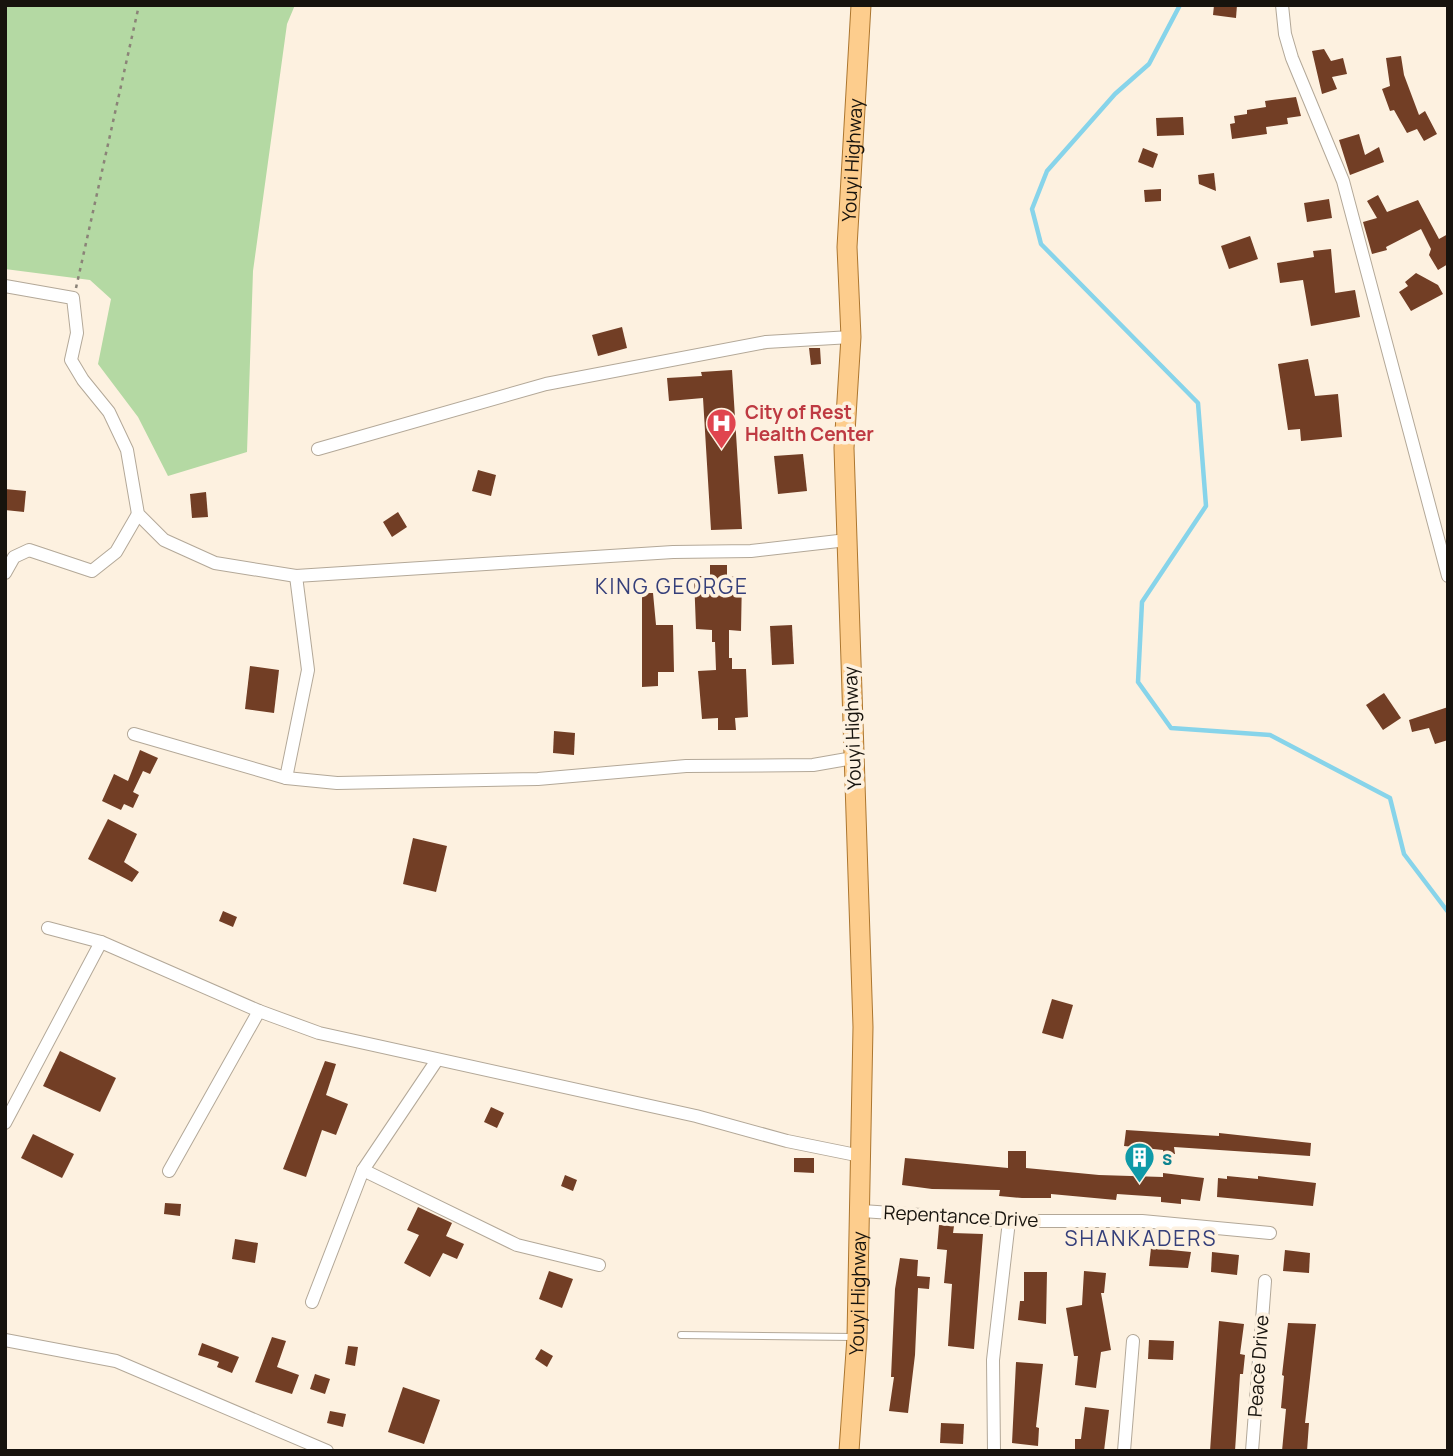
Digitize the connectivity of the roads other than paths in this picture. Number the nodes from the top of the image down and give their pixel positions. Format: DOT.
graph roads {
  1 [pos="861,5"];
  2 [pos="1282,5"];
  3 [pos="5,286"];
  4 [pos="851,337"];
  5 [pos="318,449"];
  6 [pos="138,514"];
  7 [pos="847,540"];
  8 [pos="5,573"];
  9 [pos="296,576"];
  10 [pos="1448,576"];
  11 [pos="134,734"];
  12 [pos="853,758"];
  13 [pos="286,778"];
  14 [pos="48,928"];
  15 [pos="101,942"];
  16 [pos="259,1011"];
  17 [pos="437,1060"];
  18 [pos="5,1123"];
  19 [pos="861,1156"];
  20 [pos="363,1170"];
  21 [pos="169,1171"];
  22 [pos="862,1211"];
  23 [pos="1009,1221"];
  24 [pos="1270,1233"];
  25 [pos="598,1265"];
  26 [pos="1265,1281"];
  27 [pos="312,1302"];
  28 [pos="681,1335"];
  29 [pos="858,1337"];
  30 [pos="5,1340"];
  31 [pos="1133,1342"];
  32 [pos="327,1451"];
  33 [pos="849,1451"];
  34 [pos="993,1451"];
  35 [pos="1124,1451"];
  36 [pos="1252,1451"];
  1 -- 4 [label="main road, Youyi Highway"];
  2 -- 10 [label="street"];
  3 -- 6 [label="street"];
  4 -- 5 [label="street"];
  4 -- 7 [label="main road, Youyi Highway"];
  6 -- 8 [label="street"];
  6 -- 9 [label="street"];
  7 -- 9 [label="street"];
  7 -- 12 [label="main road, Youyi Highway"];
  9 -- 13 [label="street"];
  11 -- 13 [label="street"];
  12 -- 13 [label="street"];
  12 -- 19 [label="main road, Youyi Highway"];
  14 -- 15 [label="street"];
  15 -- 16 [label="street"];
  15 -- 18 [label="street"];
  16 -- 17 [label="street"];
  16 -- 21 [label="street"];
  17 -- 19 [label="street"];
  17 -- 20 [label="street"];
  19 -- 22 [label="main road, Youyi Highway"];
  20 -- 25 [label="street"];
  20 -- 27 [label="street"];
  22 -- 23 [label="street, Repentance Drive"];
  22 -- 29 [label="main road, Youyi Highway"];
  23 -- 24 [label="street, Repentance Drive"];
  23 -- 34 [label="street"];
  26 -- 36 [label="street, Peace Drive"];
  28 -- 29 [label="lane"];
  29 -- 33 [label="main road, Youyi Highway"];
  30 -- 32 [label="street"];
  31 -- 35 [label="street"];
}
